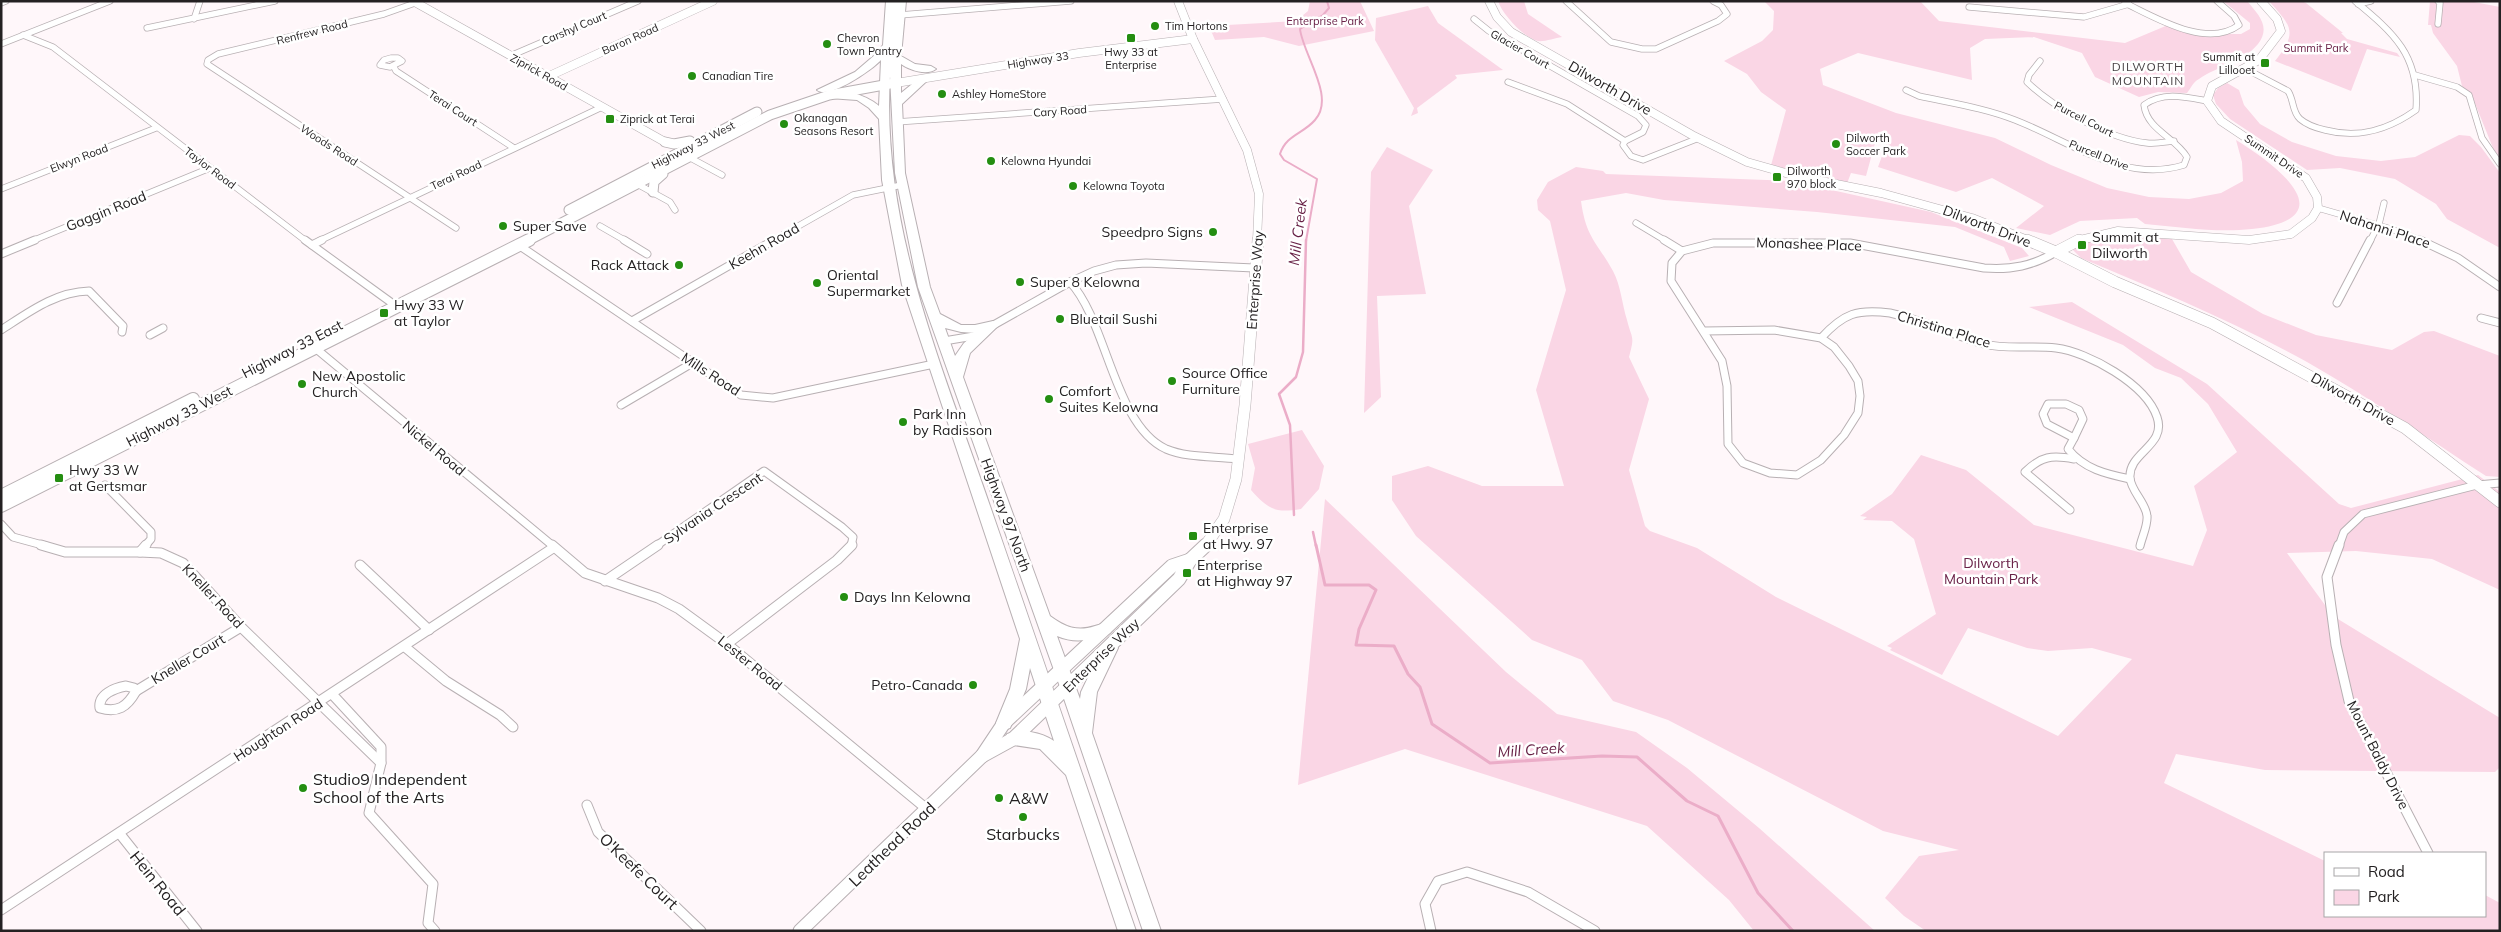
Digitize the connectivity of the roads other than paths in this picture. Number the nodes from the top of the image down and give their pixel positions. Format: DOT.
graph roads {
  1 [pos="6,1"];
  2 [pos="200,1"];
  3 [pos="275,1"];
  4 [pos="638,1"];
  5 [pos="713,1"];
  6 [pos="902,1"];
  7 [pos="1071,1"];
  8 [pos="1178,1"];
  9 [pos="1489,1"];
  10 [pos="1566,1"];
  11 [pos="1713,1"];
  12 [pos="2123,1"];
  13 [pos="2218,1"];
  14 [pos="2261,1"];
  15 [pos="2372,1"];
  16 [pos="2438,1"];
  17 [pos="105,2"];
  18 [pos="414,2"];
  19 [pos="2356,2"];
  20 [pos="1,3"];
  21 [pos="2129,4"];
  22 [pos="891,5"];
  23 [pos="1969,7"];
  24 [pos="900,15"];
  25 [pos="194,19"];
  26 [pos="1474,19"];
  27 [pos="2438,24"];
  28 [pos="147,28"];
  29 [pos="23,35"];
  30 [pos="1192,37"];
  31 [pos="1,44"];
  32 [pos="887,46"];
  33 [pos="510,56"];
  34 [pos="898,58"];
  35 [pos="208,60"];
  36 [pos="2040,62"];
  37 [pos="394,66"];
  38 [pos="2246,69"];
  39 [pos="928,74"];
  40 [pos="2415,75"];
  41 [pos="547,77"];
  42 [pos="889,80"];
  43 [pos="1508,82"];
  44 [pos="1906,90"];
  45 [pos="825,93"];
  46 [pos="1223,99"];
  47 [pos="2207,100"];
  48 [pos="896,104"];
  49 [pos="602,108"];
  50 [pos="740,121"];
  51 [pos="890,121"];
  52 [pos="156,128"];
  53 [pos="719,131"];
  54 [pos="1699,138"];
  55 [pos="1625,141"];
  56 [pos="2174,141"];
  57 [pos="665,142"];
  58 [pos="514,148"];
  59 [pos="686,155"];
  60 [pos="654,164"];
  61 [pos="2500,164"];
  62 [pos="677,165"];
  63 [pos="210,168"];
  64 [pos="722,175"];
  65 [pos="639,184"];
  66 [pos="902,185"];
  67 [pos="888,187"];
  68 [pos="1,189"];
  69 [pos="653,192"];
  70 [pos="411,198"];
  71 [pos="584,201"];
  72 [pos="2384,203"];
  73 [pos="2318,208"];
  74 [pos="676,210"];
  75 [pos="566,219"];
  76 [pos="1636,223"];
  77 [pos="2378,224"];
  78 [pos="600,226"];
  79 [pos="456,228"];
  80 [pos="517,244"];
  81 [pos="312,246"];
  82 [pos="1682,251"];
  83 [pos="2056,252"];
  84 [pos="1,254"];
  85 [pos="647,254"];
  86 [pos="1254,268"];
  87 [pos="1070,282"];
  88 [pos="2500,287"];
  89 [pos="392,303"];
  90 [pos="2337,303"];
  91 [pos="934,316"];
  92 [pos="2481,318"];
  93 [pos="632,321"];
  94 [pos="2500,323"];
  95 [pos="993,325"];
  96 [pos="164,328"];
  97 [pos="1,330"];
  98 [pos="122,332"];
  99 [pos="1704,332"];
  100 [pos="925,334"];
  101 [pos="150,335"];
  102 [pos="1821,338"];
  103 [pos="944,341"];
  104 [pos="314,347"];
  105 [pos="694,362"];
  106 [pos="934,364"];
  107 [pos="956,373"];
  108 [pos="621,406"];
  109 [pos="2074,438"];
  110 [pos="1238,459"];
  111 [pos="2074,459"];
  112 [pos="2130,479"];
  113 [pos="2500,484"];
  114 [pos="2477,485"];
  115 [pos="105,486"];
  116 [pos="1,496"];
  117 [pos="2500,502"];
  118 [pos="1,506"];
  119 [pos="2070,510"];
  120 [pos="1,524"];
  121 [pos="2140,546"];
  122 [pos="553,548"];
  123 [pos="140,552"];
  124 [pos="1190,560"];
  125 [pos="360,565"];
  126 [pos="605,581"];
  127 [pos="1043,619"];
  128 [pos="241,627"];
  129 [pos="1105,629"];
  130 [pos="430,630"];
  131 [pos="1028,637"];
  132 [pos="727,644"];
  133 [pos="405,647"];
  134 [pos="1110,648"];
  135 [pos="1062,670"];
  136 [pos="1045,685"];
  137 [pos="1068,687"];
  138 [pos="136,691"];
  139 [pos="332,694"];
  140 [pos="318,703"];
  141 [pos="1050,703"];
  142 [pos="1004,723"];
  143 [pos="513,727"];
  144 [pos="1085,737"];
  145 [pos="1013,739"];
  146 [pos="982,756"];
  147 [pos="381,763"];
  148 [pos="1074,776"];
  149 [pos="587,805"];
  150 [pos="928,810"];
  151 [pos="120,834"];
  152 [pos="2427,852"];
  153 [pos="1,910"];
  154 [pos="197,931"];
  155 [pos="435,931"];
  156 [pos="701,931"];
  157 [pos="800,931"];
  158 [pos="1127,931"];
  159 [pos="1152,931"];
  160 [pos="1431,931"];
  161 [pos="1595,931"];
  1 -- 20 [label="street"];
  2 -- 25 [label="street"];
  3 -- 25 [label="street"];
  4 -- 33 [label="street, Carshyl Court"];
  5 -- 41 [label="street, Baron Road"];
  6 -- 24 [label="highway, Highway 97 North"];
  7 -- 24 [label="street"];
  8 -- 30 [label="street, Enterprise Way"];
  9 -- 54 [label="street, Dilworth Drive"];
  10 -- 11 [label="street"];
  12 -- 21 [label="street"];
  13 -- 21 [label="street"];
  14 -- 38 [label="street"];
  15 -- 19 [label="street"];
  16 -- 27 [label="street"];
  17 -- 29 [label="street"];
  18 -- 33 [label="street, Ziprick Road"];
  18 -- 35 [label="street, Renfrew Road"];
  19 -- 40 [label="street"];
  21 -- 23 [label="street"];
  22 -- 24 [label="highway"];
  22 -- 32 [label="highway, Highway 97 North"];
  24 -- 34 [label="highway, Highway 97 North"];
  25 -- 28 [label="street"];
  26 -- 55 [label="street, Glacier Court"];
  29 -- 31 [label="street"];
  29 -- 52 [label="street, Taylor Road"];
  30 -- 39 [label="street, Highway 33"];
  30 -- 46 [label="street, Enterprise Way"];
  32 -- 42 [label="highway, Highway 97 North"];
  32 -- 45 [label="highway"];
  33 -- 41 [label="street, Ziprick Road"];
  34 -- 39 [label="highway"];
  34 -- 42 [label="highway, Highway 97 North"];
  35 -- 70 [label="street, Woods Road"];
  36 -- 56 [label="street, Purcell Court"];
  37 -- 58 [label="street, Terai Court"];
  38 -- 40 [label="street"];
  38 -- 47 [label="street"];
  39 -- 42 [label="street, Highway 33"];
  39 -- 48 [label="highway"];
  40 -- 61 [label="street"];
  41 -- 49 [label="street, Ziprick Road"];
  42 -- 45 [label="main road, Highway 33 West"];
  42 -- 48 [label="highway, Highway 97 North"];
  42 -- 51 [label="highway, Highway 97 North"];
  43 -- 55 [label="street"];
  44 -- 56 [label="street, Purcell Drive"];
  45 -- 50 [label="main road, Highway 33 West"];
  45 -- 51 [label="highway"];
  45 -- 59 [label="main road, Highway 33 West"];
  46 -- 51 [label="street, Cary Road"];
  46 -- 86 [label="street, Enterprise Way"];
  47 -- 56 [label="street, Purcell Drive"];
  47 -- 73 [label="street, Summit Drive"];
  48 -- 51 [label="highway, Highway 97 North"];
  49 -- 57 [label="street, Ziprick Road"];
  49 -- 58 [label="street, Terai Road"];
  50 -- 53 [label="main road, Highway 33 West"];
  50 -- 59 [label="main road"];
  51 -- 66 [label="highway, Highway 97 North"];
  51 -- 67 [label="highway, Highway 97 North"];
  52 -- 63 [label="street, Taylor Road"];
  52 -- 68 [label="street, Elwyn Road"];
  53 -- 57 [label="main road"];
  53 -- 59 [label="main road, Highway 33 West"];
  54 -- 55 [label="street"];
  54 -- 83 [label="street, Dilworth Drive"];
  57 -- 59 [label="main road"];
  57 -- 60 [label="main road"];
  58 -- 70 [label="street, Terai Road"];
  59 -- 60 [label="main road, Highway 33 West"];
  59 -- 62 [label="main road, Highway 33 West"];
  59 -- 64 [label="street"];
  59 -- 65 [label="main road"];
  59 -- 75 [label="main road"];
  60 -- 71 [label="main road, Highway 33 West"];
  62 -- 65 [label="main road, Highway 33 West"];
  62 -- 69 [label="main road"];
  63 -- 81 [label="street, Taylor Road"];
  63 -- 84 [label="street, Gaggin Road"];
  65 -- 69 [label="street"];
  65 -- 75 [label="main road, Highway 33 West"];
  66 -- 67 [label="street, Keehn Road"];
  66 -- 91 [label="highway, Highway 97 North"];
  67 -- 93 [label="street, Keehn Road"];
  67 -- 100 [label="highway, Highway 97 North"];
  69 -- 74 [label="street"];
  70 -- 79 [label="street, Woods Road"];
  70 -- 81 [label="street, Terai Road"];
  71 -- 80 [label="main road, Highway 33 West"];
  71 -- 89 [label="main road, Highway 33 East"];
  72 -- 77 [label="street"];
  73 -- 77 [label="street, Nahanni Place"];
  73 -- 83 [label="street"];
  75 -- 80 [label="main road, Highway 33 West"];
  76 -- 82 [label="street"];
  77 -- 88 [label="street, Nahanni Place"];
  77 -- 90 [label="street"];
  78 -- 85 [label="street"];
  80 -- 89 [label="main road, Highway 33 West"];
  80 -- 93 [label="street, Mills Road"];
  81 -- 89 [label="street, Taylor Road"];
  82 -- 83 [label="street, Monashee Place"];
  82 -- 99 [label="street"];
  83 -- 114 [label="street, Dilworth Drive"];
  86 -- 87 [label="street"];
  86 -- 110 [label="street, Enterprise Way"];
  87 -- 95 [label="street"];
  87 -- 110 [label="street"];
  89 -- 104 [label="main road, Highway 33 West"];
  89 -- 116 [label="main road, Highway 33 East"];
  91 -- 95 [label="highway"];
  91 -- 103 [label="highway, Highway 97 North"];
  92 -- 94 [label="street"];
  93 -- 105 [label="street, Mills Road"];
  95 -- 103 [label="street"];
  95 -- 107 [label="highway"];
  96 -- 101 [label="street"];
  97 -- 98 [label="street"];
  99 -- 102 [label="street"];
  99 -- 102 [label="street"];
  100 -- 103 [label="highway"];
  100 -- 106 [label="highway, Highway 97 North"];
  102 -- 112 [label="street, Christina Place"];
  103 -- 107 [label="highway, Highway 97 North"];
  104 -- 118 [label="main road, Highway 33 West"];
  104 -- 122 [label="street, Nickel Road"];
  105 -- 106 [label="street, Mills Road"];
  105 -- 108 [label="street"];
  106 -- 107 [label="highway"];
  106 -- 131 [label="highway, Highway 97 North"];
  107 -- 127 [label="highway, Highway 97 North"];
  109 -- 109 [label="street"];
  109 -- 111 [label="street"];
  110 -- 124 [label="street, Enterprise Way"];
  111 -- 112 [label="street"];
  111 -- 119 [label="street"];
  112 -- 121 [label="street"];
  113 -- 114 [label="street, Mount Baldy Drive"];
  114 -- 117 [label="street, Dilworth Drive"];
  114 -- 152 [label="street, Mount Baldy Drive"];
  115 -- 123 [label="street"];
  120 -- 123 [label="street, Kneller Road"];
  122 -- 126 [label="street, Lester Road"];
  122 -- 130 [label="street, Houghton Road"];
  123 -- 128 [label="street, Kneller Road"];
  124 -- 129 [label="street, Enterprise Way"];
  124 -- 134 [label="street, Enterprise Way"];
  125 -- 130 [label="street"];
  126 -- 132 [label="street, Lester Road"];
  126 -- 132 [label="street, Sylvania Crescent"];
  127 -- 129 [label="highway"];
  127 -- 135 [label="highway, Highway 97 North"];
  128 -- 138 [label="street, Kneller Court"];
  128 -- 140 [label="street, Kneller Road"];
  129 -- 135 [label="street, Enterprise Way"];
  130 -- 133 [label="street, Houghton Road"];
  131 -- 136 [label="highway, Highway 97 North"];
  131 -- 142 [label="highway"];
  132 -- 150 [label="street, Lester Road"];
  133 -- 139 [label="street, Houghton Road"];
  133 -- 143 [label="street"];
  134 -- 137 [label="street, Enterprise Way"];
  134 -- 144 [label="highway"];
  135 -- 136 [label="street, Leathead Road"];
  135 -- 137 [label="highway, Highway 97 North"];
  136 -- 141 [label="highway, Highway 97 North"];
  136 -- 142 [label="street, Leathead Road"];
  137 -- 141 [label="street, Enterprise Way"];
  137 -- 144 [label="highway, Highway 97 North"];
  139 -- 140 [label="street, Houghton Road"];
  139 -- 147 [label="street"];
  140 -- 147 [label="street, Kneller Road"];
  140 -- 151 [label="street, Houghton Road"];
  141 -- 145 [label="street, Leathead Road"];
  141 -- 148 [label="highway, Highway 97 North"];
  142 -- 146 [label="street, Leathead Road"];
  144 -- 159 [label="highway, Highway 97 North"];
  145 -- 146 [label="street, Leathead Road"];
  145 -- 148 [label="highway"];
  146 -- 150 [label="street, Leathead Road"];
  147 -- 155 [label="street"];
  148 -- 158 [label="highway, Highway 97 North"];
  149 -- 156 [label="street, O'Keefe Court"];
  150 -- 157 [label="street, Leathead Road"];
  151 -- 153 [label="street, Houghton Road"];
  151 -- 154 [label="street, Hein Road"];
  160 -- 161 [label="street"];
}
